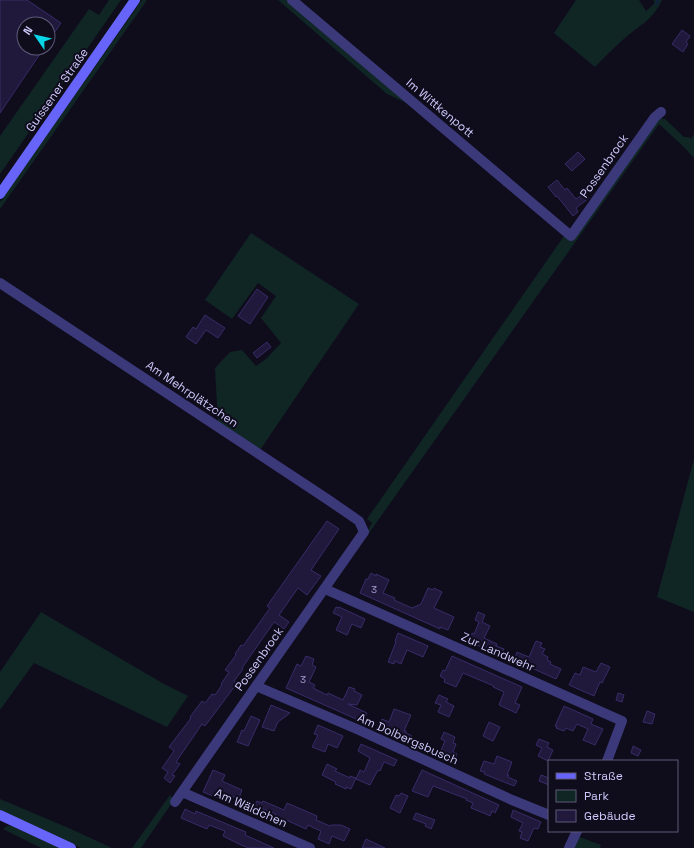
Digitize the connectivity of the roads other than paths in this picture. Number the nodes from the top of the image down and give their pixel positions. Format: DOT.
graph roads {
  1 [pos="135,0"];
  2 [pos="292,0"];
  3 [pos="661,112"];
  4 [pos="0,194"];
  5 [pos="571,236"];
  6 [pos="0,283"];
  7 [pos="364,532"];
  8 [pos="324,589"];
  9 [pos="256,686"];
  10 [pos="607,760"];
  11 [pos="182,792"];
  12 [pos="175,802"];
  13 [pos="0,815"];
  14 [pos="548,815"];
  15 [pos="576,832"];
  16 [pos="71,848"];
  17 [pos="310,848"];
  18 [pos="569,848"];
  1 -- 4 [label="street, Guissener Straße"];
  2 -- 5 [label="street, Im Wittkenpott"];
  3 -- 5 [label="street, Possenbrock"];
  6 -- 7 [label="street, Am Mehrplätzchen"];
  7 -- 8 [label="street, Possenbrock"];
  8 -- 9 [label="street, Possenbrock"];
  8 -- 10 [label="street, Zur Landwehr"];
  9 -- 11 [label="street, Possenbrock"];
  9 -- 14 [label="street, Am Dolbergsbusch"];
  11 -- 12 [label="street, Possenbrock"];
  11 -- 17 [label="street, Am Wäldchen"];
  13 -- 16 [label="street"];
  15 -- 18 [label="street"];
}
